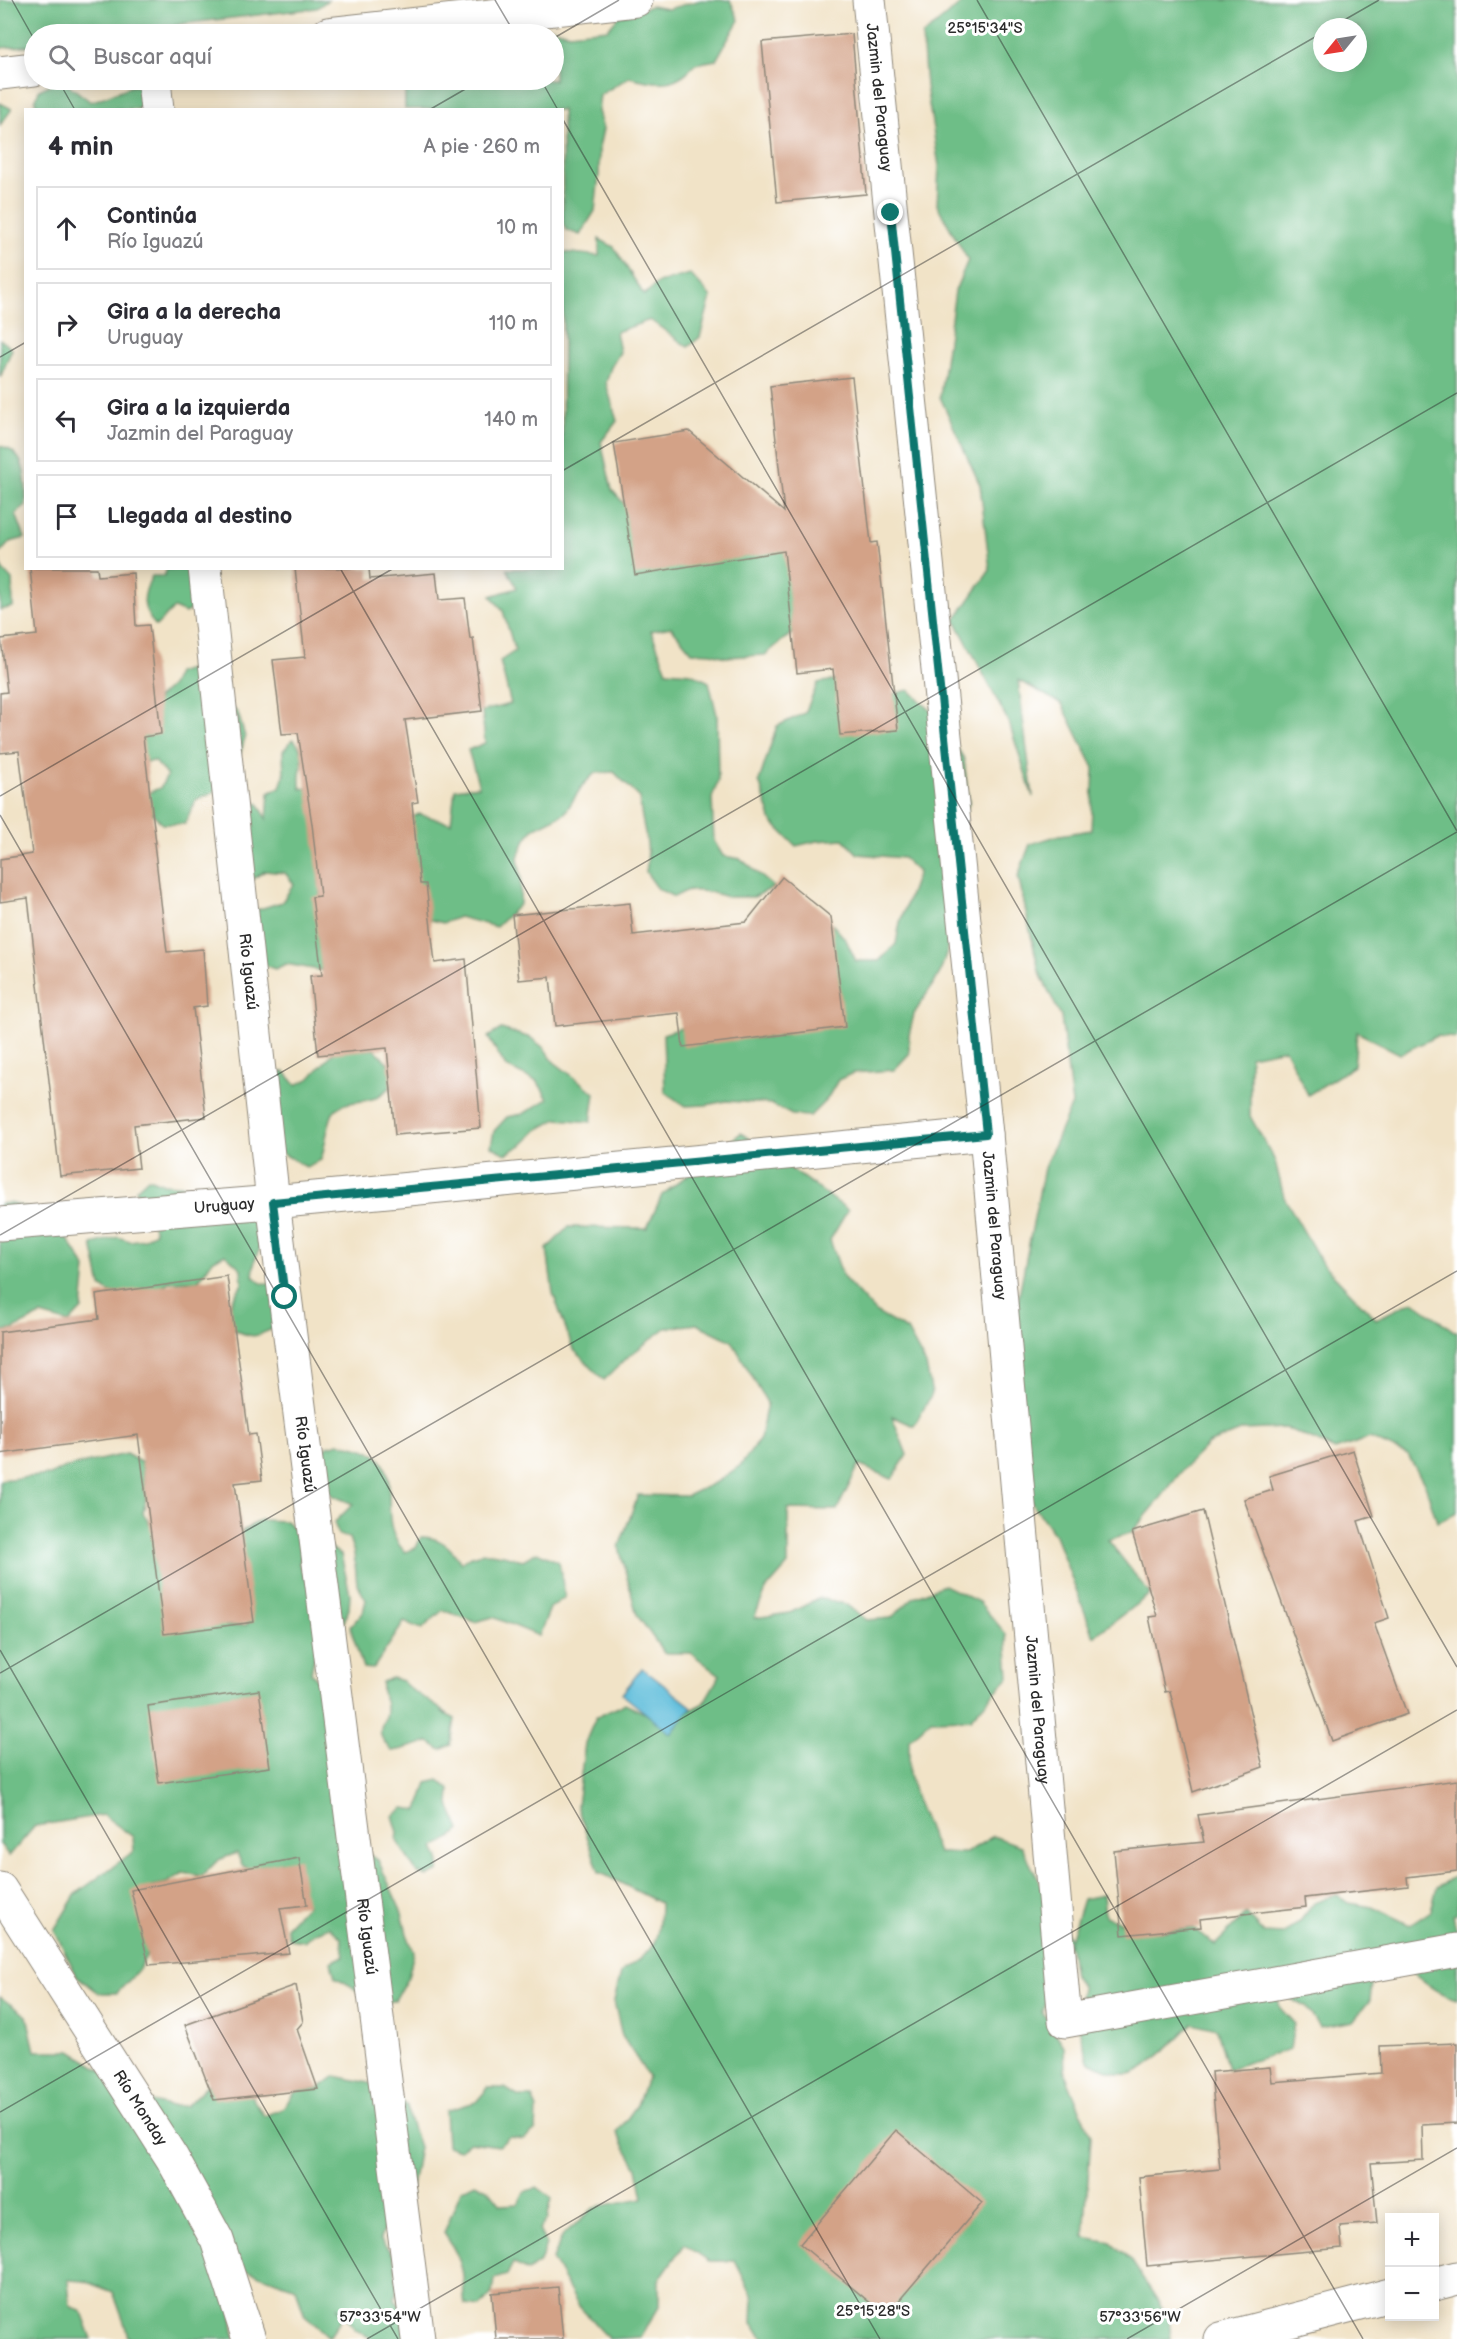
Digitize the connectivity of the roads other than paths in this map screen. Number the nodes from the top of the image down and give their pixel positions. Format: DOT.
graph roads {
  1 [pos="636,0"];
  2 [pos="869,0"];
  3 [pos="419,24"];
  4 [pos="24,70"];
  5 [pos="0,73"];
  6 [pos="155,90"];
  7 [pos="157,108"];
  8 [pos="206,570"];
  9 [pos="986,1134"];
  10 [pos="273,1202"];
  11 [pos="0,1224"];
  12 [pos="0,1889"];
  13 [pos="1457,1950"];
  14 [pos="1457,2278"];
  15 [pos="1439,2283"];
  16 [pos="1385,2296"];
  17 [pos="249,2339"];
  18 [pos="418,2339"];
  19 [pos="1221,2339"];
  1 -- 3 [label="street"];
  2 -- 9 [label="street, Jazmin del Paraguay"];
  4 -- 5 [label="street"];
  6 -- 7 [label="street"];
  8 -- 10 [label="street, Río Iguazú"];
  9 -- 10 [label="street, Uruguay"];
  9 -- 13 [label="street, Jazmin del Paraguay"];
  10 -- 11 [label="street, Uruguay"];
  10 -- 18 [label="street, Río Iguazú"];
  12 -- 17 [label="street, Río Monday"];
  14 -- 15 [label="street"];
  16 -- 19 [label="street"];
}
